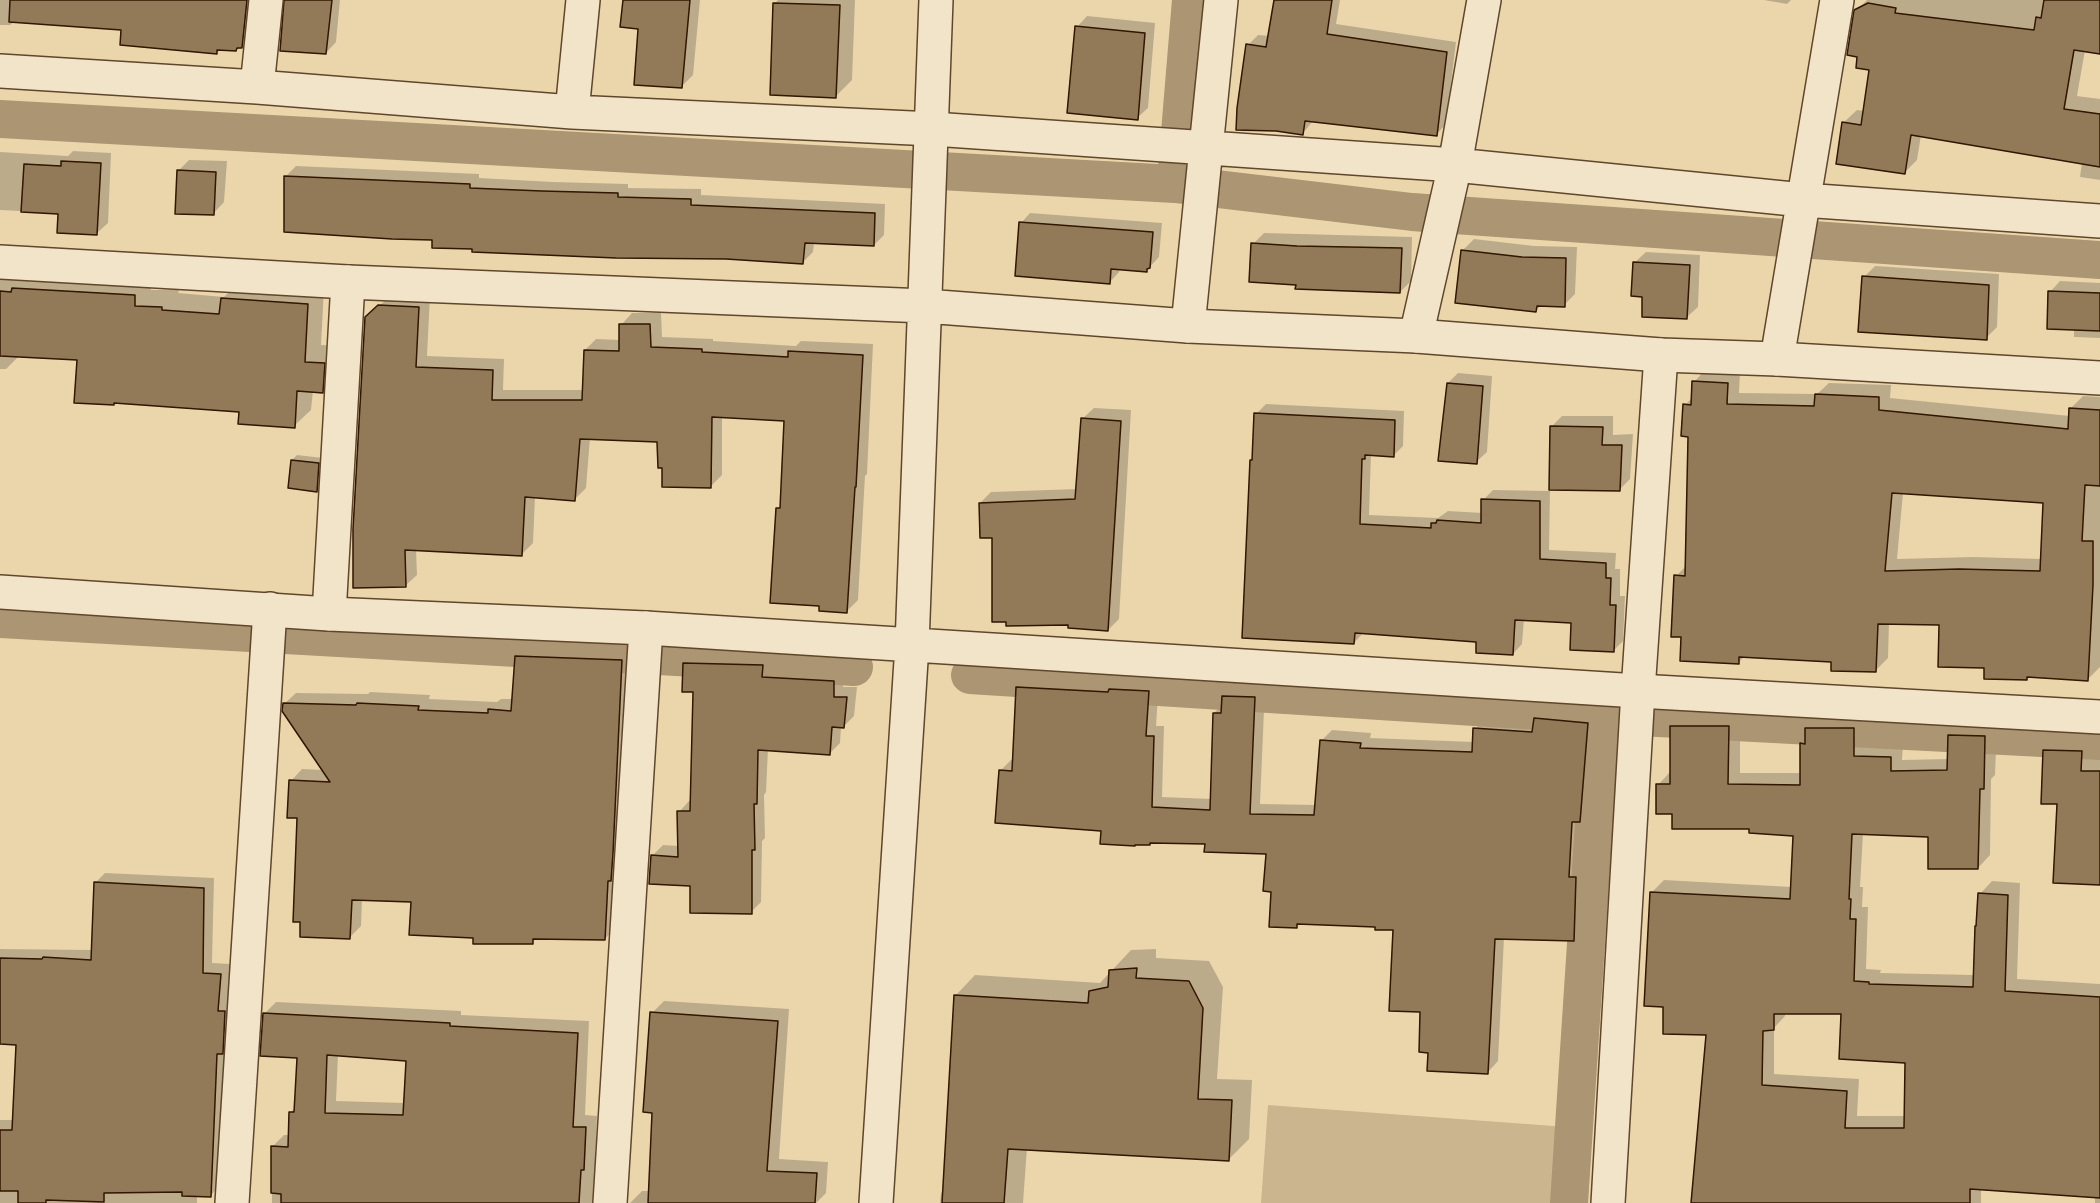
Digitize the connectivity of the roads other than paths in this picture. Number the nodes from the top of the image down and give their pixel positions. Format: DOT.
graph roads {
  1 [pos="266,0"];
  2 [pos="583,0"];
  3 [pos="936,0"];
  4 [pos="1221,0"];
  5 [pos="1484,0"];
  6 [pos="1837,0"];
  7 [pos="0,71"];
  8 [pos="257,87"];
  9 [pos="572,112"];
  10 [pos="932,135"];
  11 [pos="1192,150"];
  12 [pos="1455,165"];
  13 [pos="1803,200"];
  14 [pos="2100,221"];
  15 [pos="0,262"];
  16 [pos="348,282"];
  17 [pos="925,306"];
  18 [pos="1188,326"];
  19 [pos="1416,336"];
  20 [pos="1661,355"];
  21 [pos="1777,359"];
  22 [pos="2100,378"];
  23 [pos="0,592"];
  24 [pos="270,609"];
  25 [pos="329,614"];
  26 [pos="646,628"];
  27 [pos="912,645"];
  28 [pos="1638,690"];
  29 [pos="2100,717"];
  30 [pos="232,1203"];
  31 [pos="610,1203"];
  32 [pos="876,1203"];
  33 [pos="1608,1203"];
  1 -- 8 [label="street"];
  2 -- 9 [label="street"];
  3 -- 10 [label="street"];
  4 -- 11 [label="street"];
  5 -- 12 [label="street"];
  6 -- 13 [label="street"];
  7 -- 8 [label="street"];
  8 -- 9 [label="street"];
  9 -- 10 [label="street"];
  10 -- 11 [label="street"];
  10 -- 17 [label="street"];
  11 -- 12 [label="street"];
  11 -- 18 [label="street"];
  12 -- 13 [label="street"];
  12 -- 19 [label="street"];
  13 -- 14 [label="street"];
  13 -- 21 [label="street"];
  15 -- 16 [label="street"];
  16 -- 17 [label="street"];
  16 -- 25 [label="street"];
  17 -- 18 [label="street"];
  17 -- 27 [label="street"];
  18 -- 19 [label="street"];
  19 -- 20 [label="street"];
  20 -- 21 [label="street"];
  20 -- 28 [label="street"];
  21 -- 22 [label="street"];
  23 -- 24 [label="street"];
  24 -- 25 [label="street"];
  24 -- 30 [label="street"];
  25 -- 26 [label="street"];
  26 -- 27 [label="street"];
  26 -- 31 [label="street"];
  27 -- 28 [label="street"];
  27 -- 32 [label="street"];
  28 -- 29 [label="street"];
  28 -- 33 [label="street"];
}
